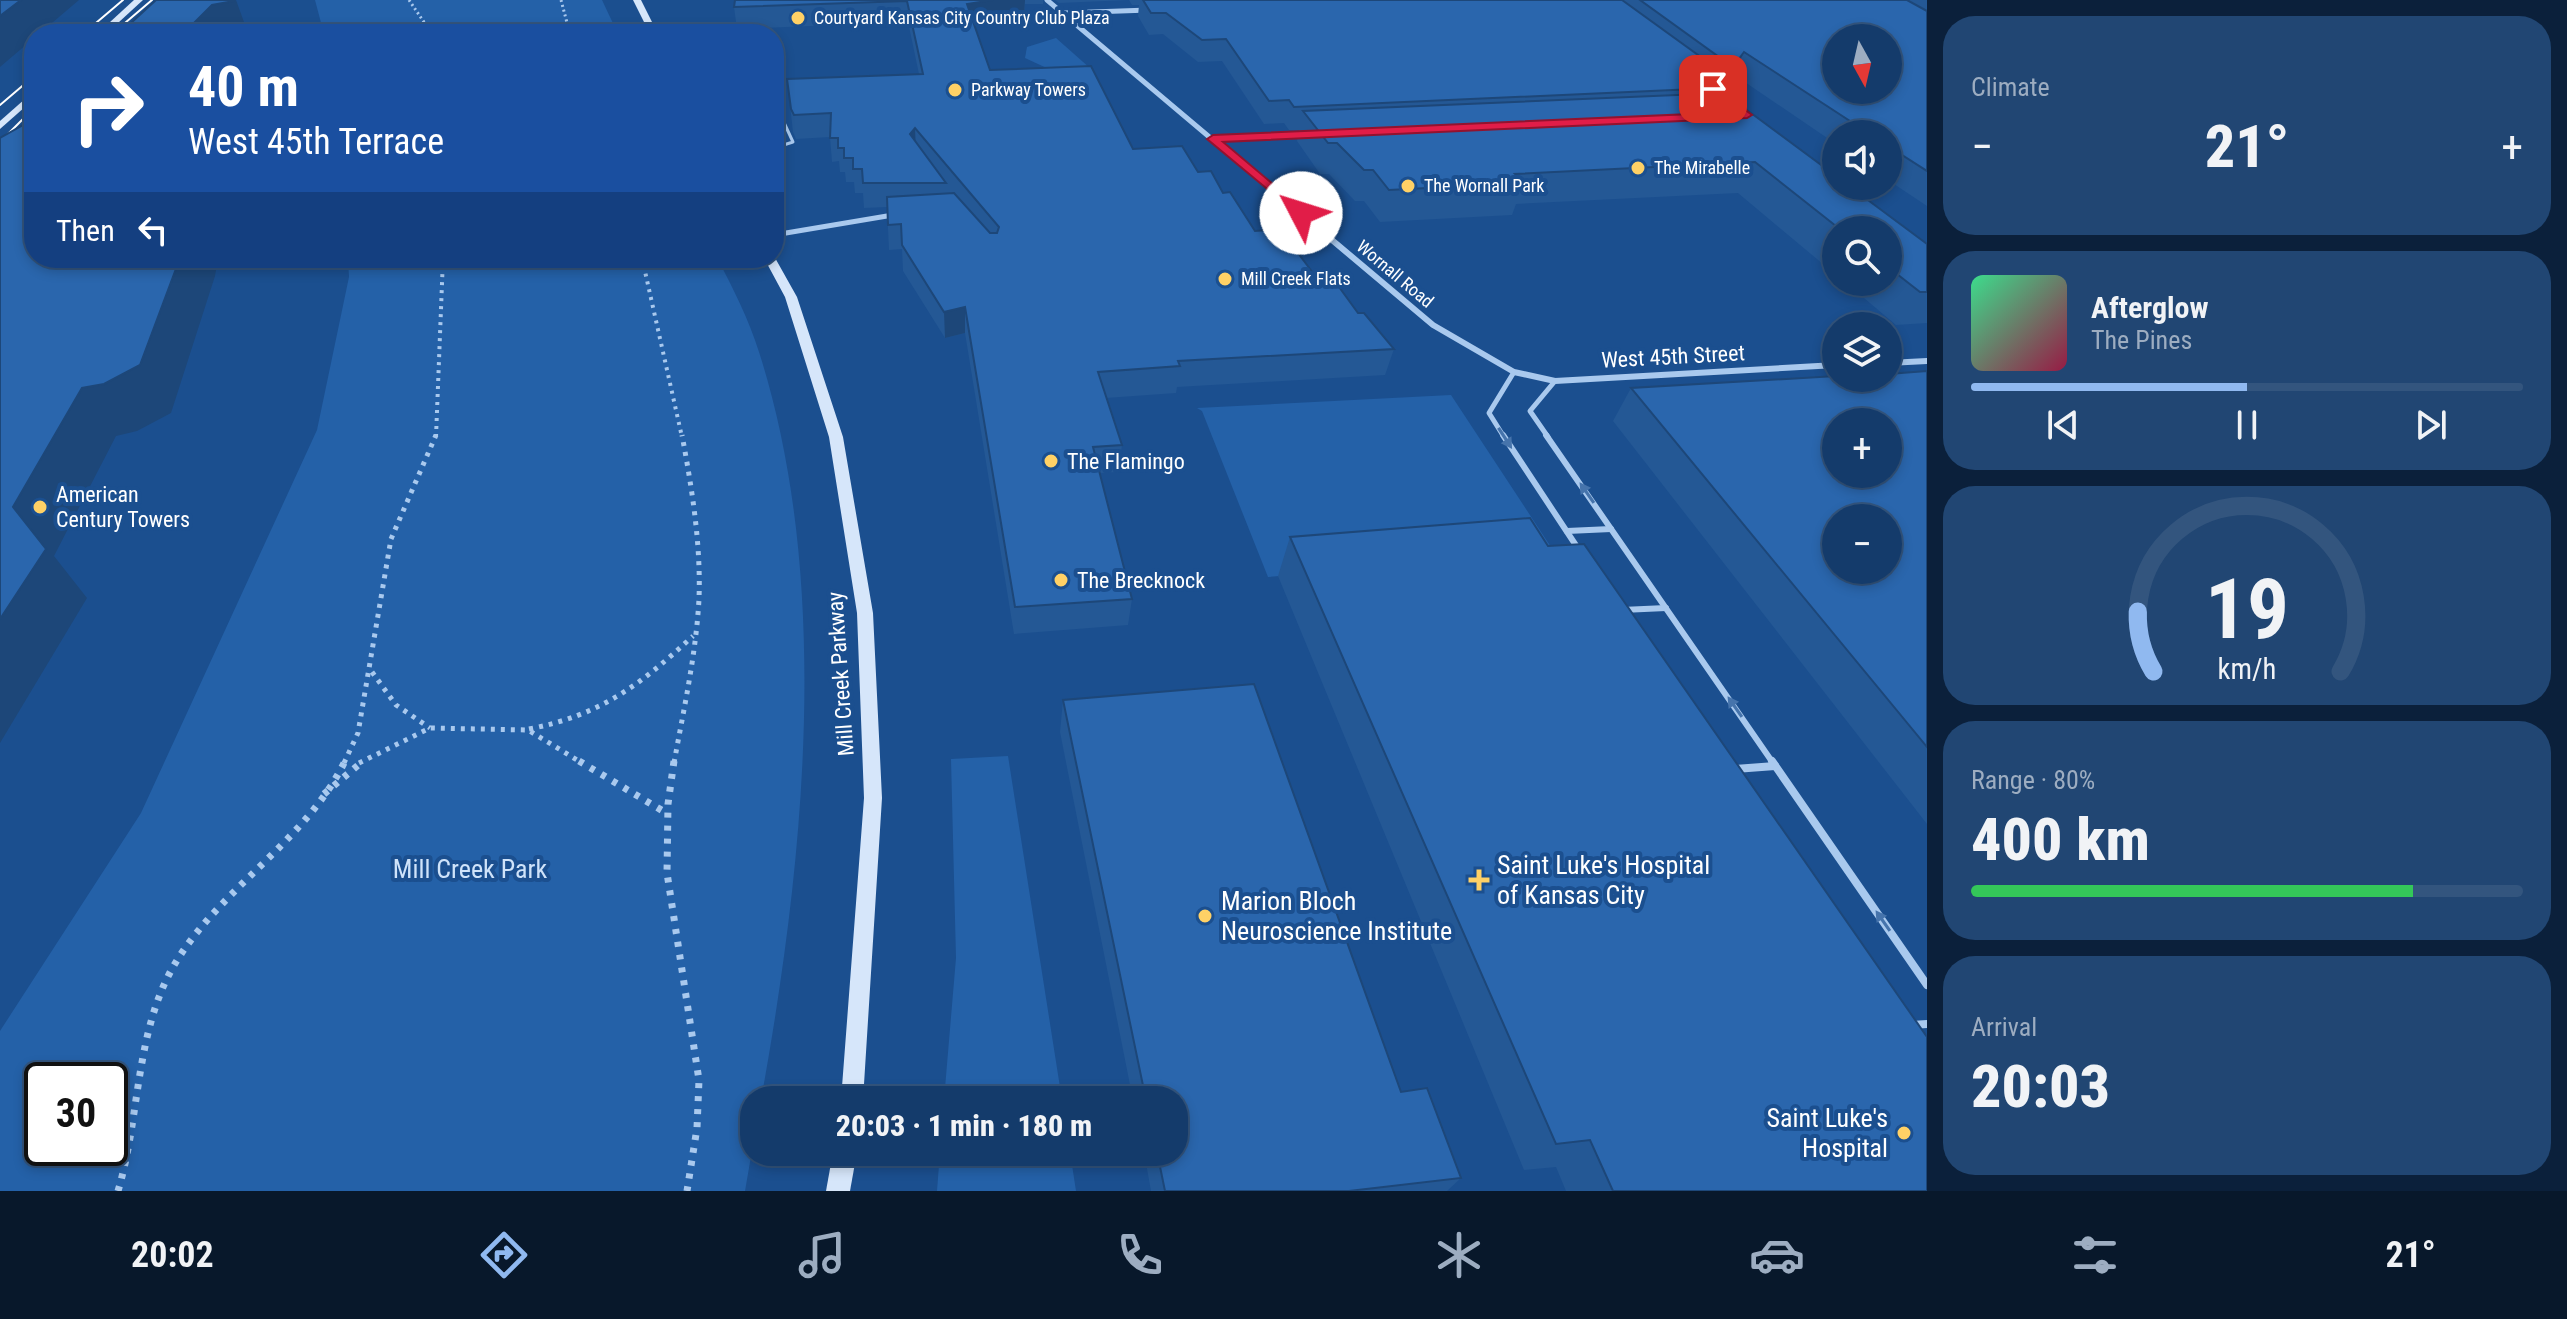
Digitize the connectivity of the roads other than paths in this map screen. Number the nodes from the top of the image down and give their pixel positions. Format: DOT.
graph roads {
  1 [pos="139,0"];
  2 [pos="637,0"];
  3 [pos="1047,0"];
  4 [pos="1164,9"];
  5 [pos="1062,13"];
  6 [pos="112,24"];
  7 [pos="649,24"];
  8 [pos="24,103"];
  9 [pos="784,123"];
  10 [pos="0,126"];
  11 [pos="1323,134"];
  12 [pos="1213,139"];
  13 [pos="784,145"];
  14 [pos="905,215"];
  15 [pos="784,233"];
  16 [pos="775,268"];
  17 [pos="1927,361"];
  18 [pos="1902,362"];
  19 [pos="1822,366"];
  20 [pos="1514,372"];
  21 [pos="1555,381"];
  22 [pos="1612,529"];
  23 [pos="1567,531"];
  24 [pos="1584,558"];
  25 [pos="1666,608"];
  26 [pos="1627,623"];
  27 [pos="1775,766"];
  28 [pos="1723,770"];
  29 [pos="1927,985"];
  30 [pos="1927,1024"];
  31 [pos="1904,1026"];
  32 [pos="853,1086"];
  33 [pos="842,1166"];
  34 [pos="838,1191"];
  1 -- 6 [label="main road"];
  2 -- 7 [label="main road"];
  3 -- 5 [label="street, Wornall Road"];
  4 -- 5 [label="street"];
  5 -- 12 [label="street, Wornall Road"];
  8 -- 10 [label="main road"];
  9 -- 13 [label="lane"];
  11 -- 12 [label="street"];
  12 -- 20 [label="street, Wornall Road"];
  14 -- 15 [label="lane"];
  16 -- 32 [label="main road, Mill Creek Parkway"];
  17 -- 18 [label="street"];
  19 -- 21 [label="street, West 45th Street"];
  20 -- 21 [label="street, West 45th Street"];
  20 -- 23 [label="lane, one-way"];
  22 -- 21 [label="lane, one-way"];
  22 -- 23 [label="lane"];
  22 -- 25 [label="lane"];
  23 -- 24 [label="lane"];
  25 -- 26 [label="lane"];
  27 -- 25 [label="lane, one-way"];
  27 -- 28 [label="lane"];
  29 -- 27 [label="lane, one-way"];
  30 -- 31 [label="lane"];
  33 -- 34 [label="main road"];
}
